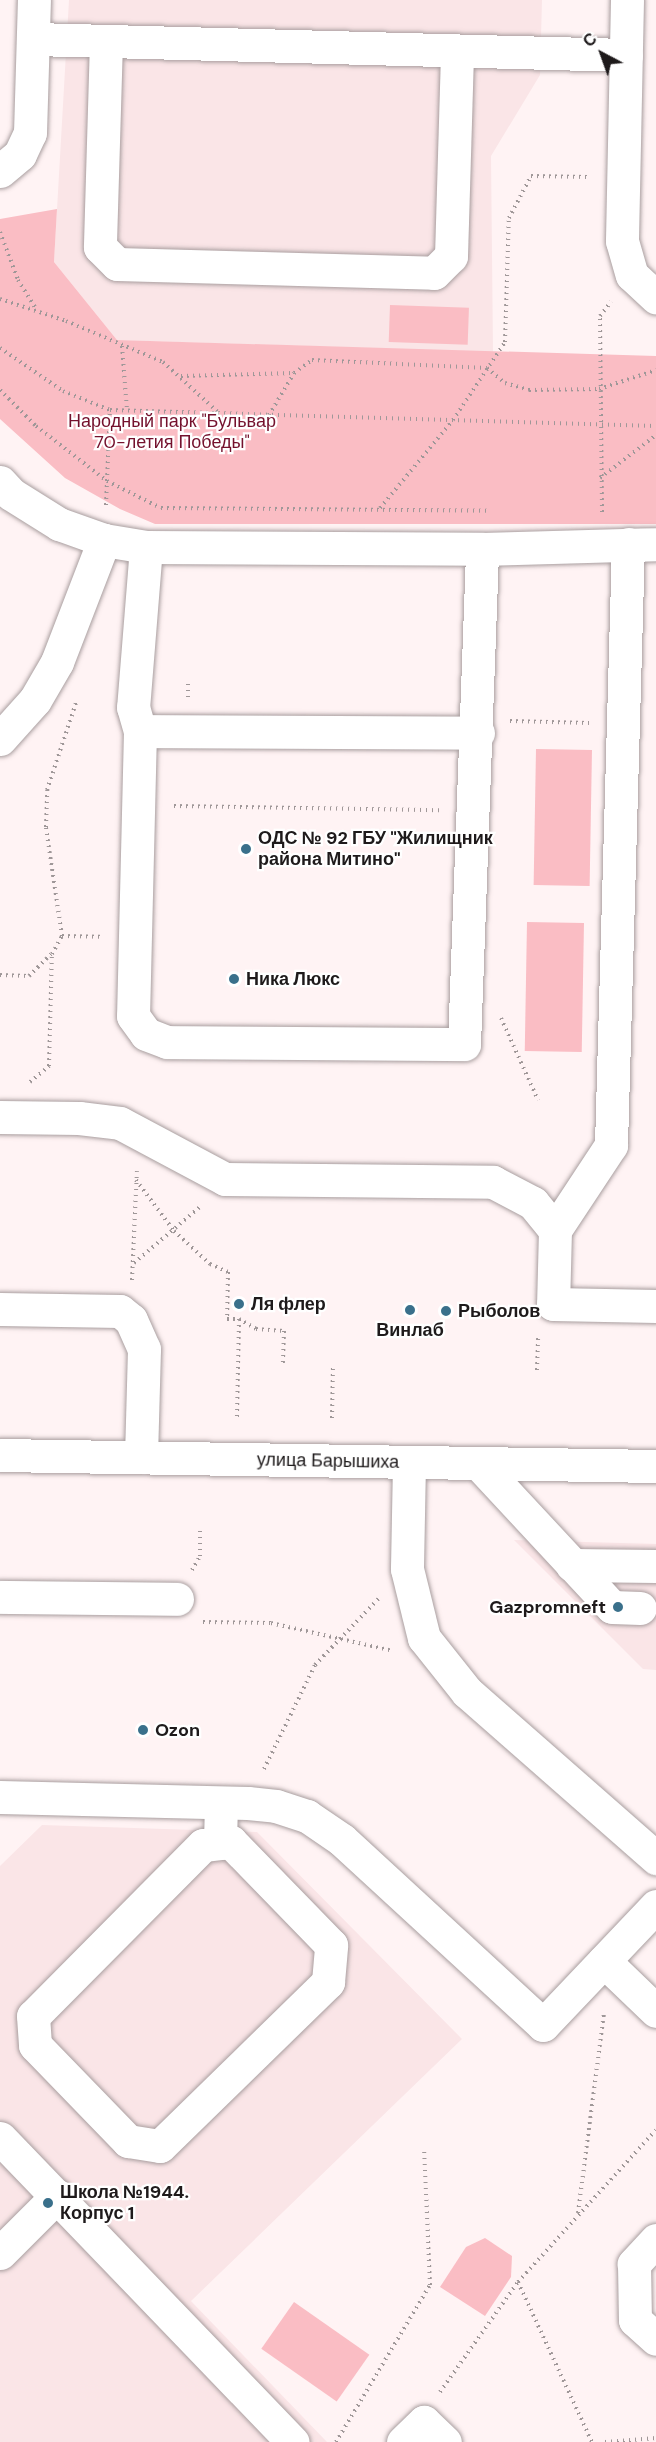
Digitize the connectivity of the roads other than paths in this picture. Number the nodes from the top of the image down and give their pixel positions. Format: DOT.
graph roads {
  1 [pos="34,0"];
  2 [pos="627,0"];
  3 [pos="34,39"];
  4 [pos="106,41"];
  5 [pos="457,51"];
  6 [pos="626,55"];
  7 [pos="0,171"];
  8 [pos="656,297"];
  9 [pos="0,482"];
  10 [pos="104,540"];
  11 [pos="642,544"];
  12 [pos="146,546"];
  13 [pos="482,549"];
  14 [pos="140,731"];
  15 [pos="478,733"];
  16 [pos="0,739"];
  17 [pos="12,1117"];
  18 [pos="555,1230"];
  19 [pos="656,1306"];
  20 [pos="0,1309"];
  21 [pos="0,1455"];
  22 [pos="141,1457"];
  23 [pos="409,1463"];
  24 [pos="479,1464"];
  25 [pos="656,1466"];
  26 [pos="572,1565"];
  27 [pos="656,1566"];
  28 [pos="0,1597"];
  29 [pos="177,1599"];
  30 [pos="640,1608"];
  31 [pos="0,1797"];
  32 [pos="234,1803"];
  33 [pos="220,1843"];
  34 [pos="656,1858"];
  35 [pos="656,1906"];
  36 [pos="594,1972"];
  37 [pos="656,2011"];
  38 [pos="0,2138"];
  39 [pos="57,2196"];
  40 [pos="656,2240"];
  41 [pos="0,2253"];
  42 [pos="656,2339"];
  43 [pos="293,2442"];
  44 [pos="404,2442"];
  45 [pos="445,2442"];
  1 -- 3 [label="main road"];
  2 -- 6 [label="main road"];
  3 -- 4 [label="main road"];
  3 -- 7 [label="main road"];
  4 -- 5 [label="main road"];
  4 -- 5 [label="main road"];
  5 -- 6 [label="main road"];
  6 -- 8 [label="main road"];
  9 -- 10 [label="main road"];
  10 -- 12 [label="main road"];
  10 -- 16 [label="main road"];
  11 -- 13 [label="main road"];
  11 -- 18 [label="main road"];
  12 -- 13 [label="main road"];
  12 -- 14 [label="main road"];
  13 -- 15 [label="main road"];
  14 -- 15 [label="main road"];
  14 -- 15 [label="main road"];
  17 -- 18 [label="main road"];
  18 -- 19 [label="main road"];
  20 -- 22 [label="main road"];
  21 -- 22 [label="main road, улица Барышиха"];
  22 -- 23 [label="main road, улица Барышиха"];
  23 -- 24 [label="main road, улица Барышиха"];
  23 -- 34 [label="main road"];
  24 -- 25 [label="main road, улица Барышиха"];
  24 -- 26 [label="main road"];
  26 -- 27 [label="main road"];
  26 -- 30 [label="main road"];
  28 -- 29 [label="main road"];
  31 -- 32 [label="main road"];
  32 -- 33 [label="main road"];
  32 -- 36 [label="main road"];
  33 -- 33 [label="main road"];
  35 -- 36 [label="main road"];
  36 -- 37 [label="main road"];
  38 -- 39 [label="main road"];
  39 -- 41 [label="main road"];
  39 -- 43 [label="main road"];
  40 -- 42 [label="main road"];
  44 -- 45 [label="main road"];
}
